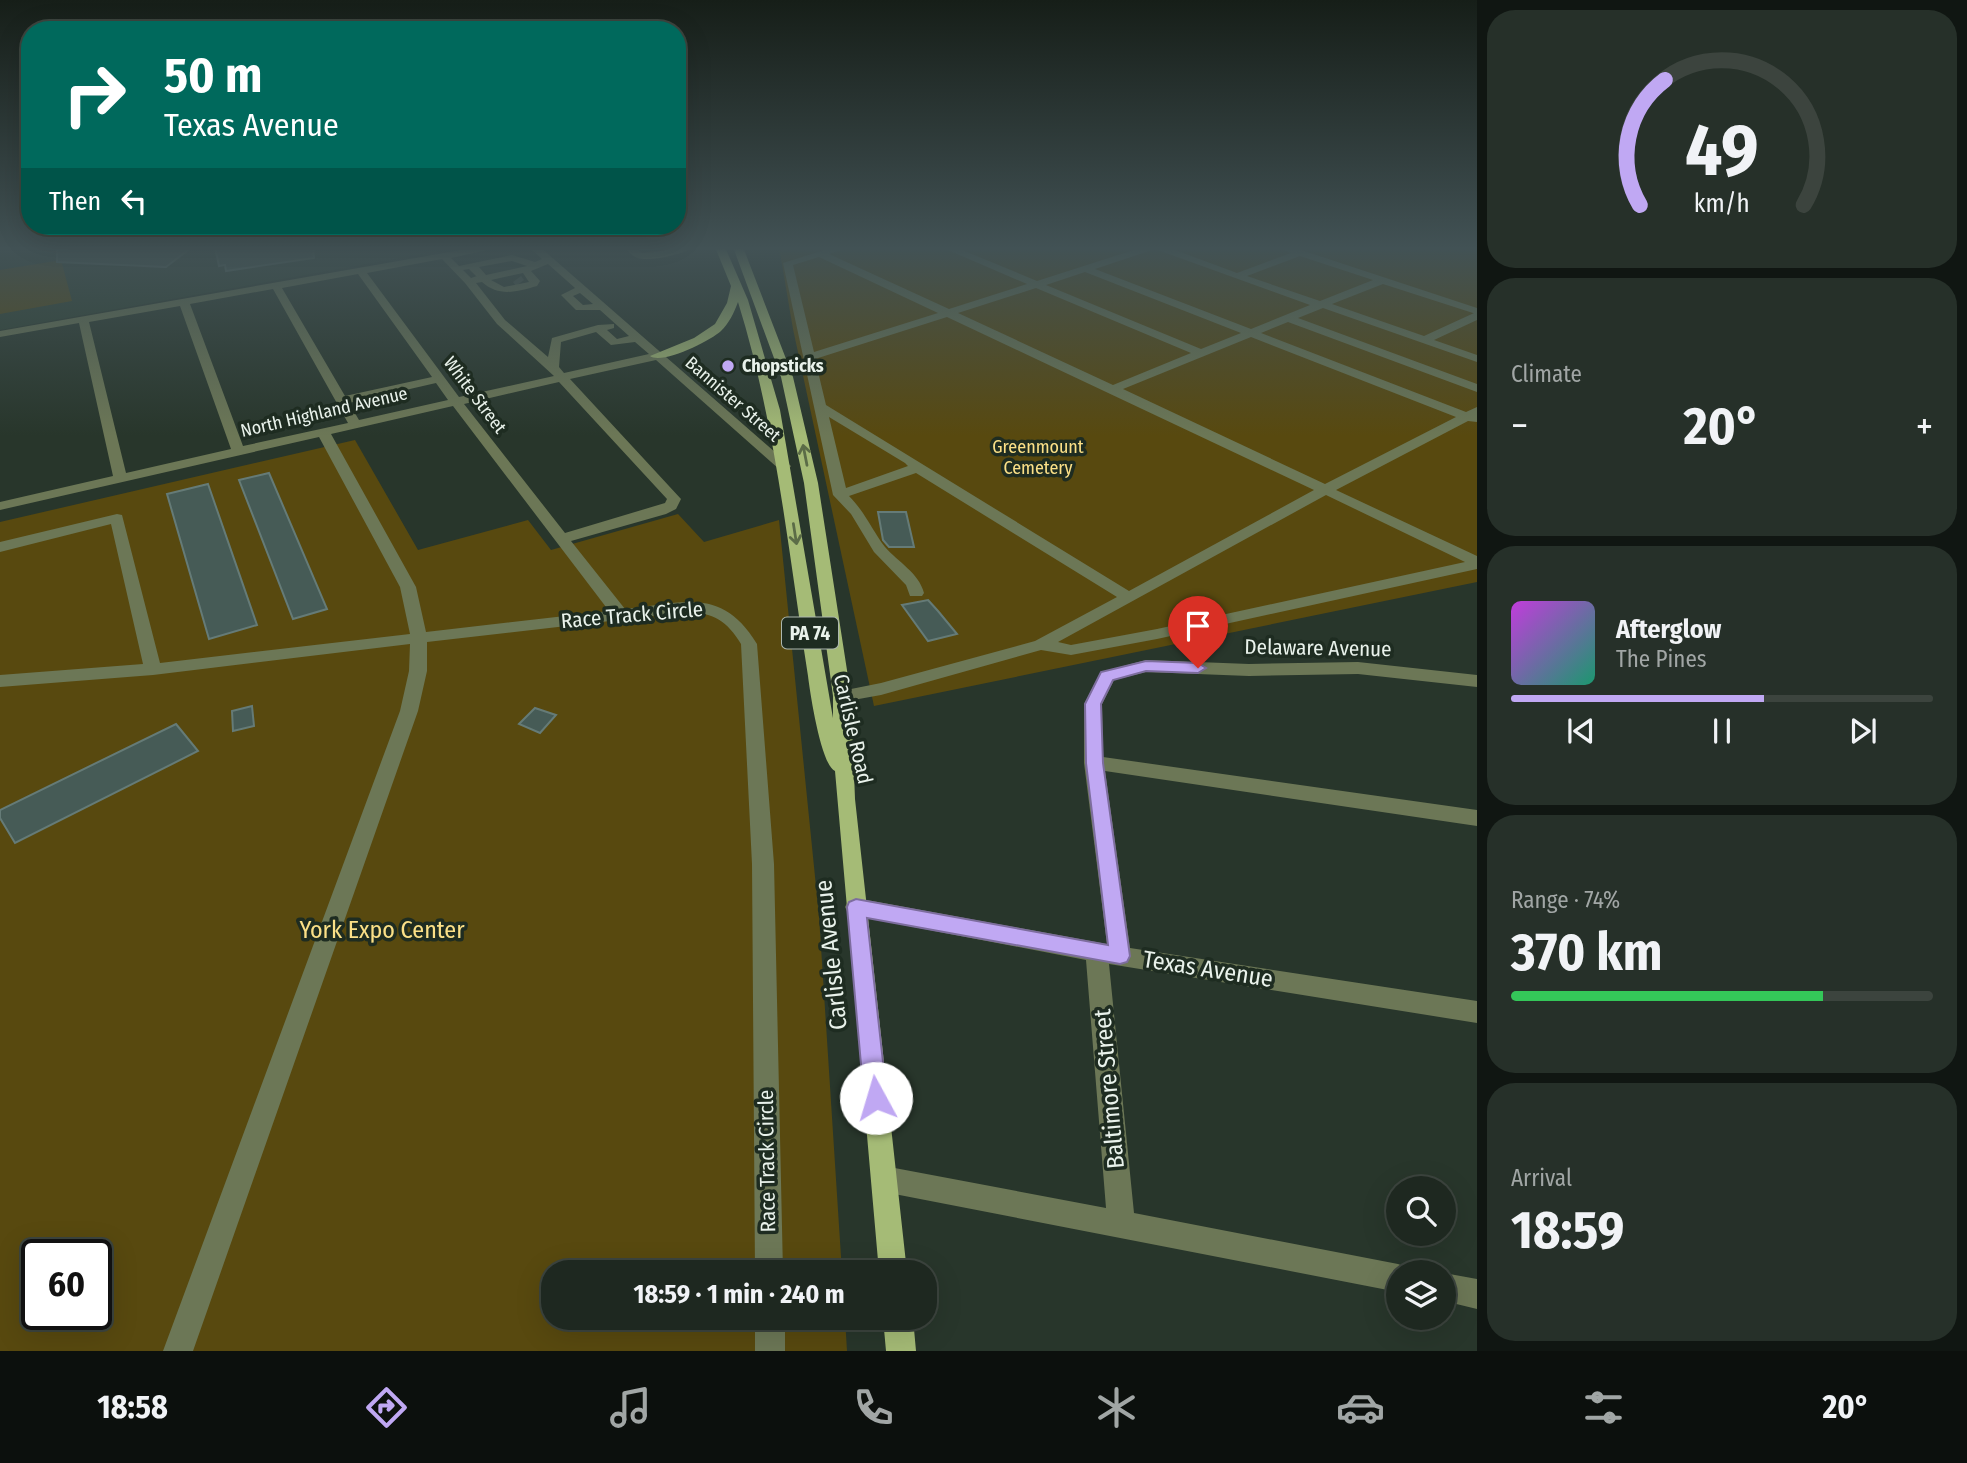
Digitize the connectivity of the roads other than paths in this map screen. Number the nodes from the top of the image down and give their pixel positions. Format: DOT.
graph roads {
  1 [pos="136,310"];
  2 [pos="187,310"];
  3 [pos="289,310"];
  4 [pos="390,310"];
  5 [pos="492,310"];
  6 [pos="605,310"];
  7 [pos="731,310"];
  8 [pos="745,310"];
  9 [pos="764,310"];
  10 [pos="798,310"];
  11 [pos="941,310"];
  12 [pos="962,310"];
  13 [pos="1097,310"];
  14 [pos="1194,310"];
  15 [pos="1308,310"];
  16 [pos="1336,310"];
  17 [pos="1477,313"];
  18 [pos="950,314"];
  19 [pos="1288,318"];
  20 [pos="83,319"];
  21 [pos="620,323"];
  22 [pos="598,328"];
  23 [pos="1251,332"];
  24 [pos="0,334"];
  25 [pos="636,338"];
  26 [pos="1424,340"];
  27 [pos="1201,353"];
  28 [pos="656,356"];
  29 [pos="808,358"];
  30 [pos="1477,359"];
  31 [pos="556,372"];
  32 [pos="440,379"];
  33 [pos="1477,388"];
  34 [pos="1113,389"];
  35 [pos="340,401"];
  36 [pos="455,401"];
  37 [pos="819,406"];
  38 [pos="1474,416"];
  39 [pos="356,425"];
  40 [pos="323,432"];
  41 [pos="239,451"];
  42 [pos="784,466"];
  43 [pos="917,468"];
  44 [pos="120,478"];
  45 [pos="1325,490"];
  46 [pos="840,495"];
  47 [pos="0,506"];
  48 [pos="564,538"];
  49 [pos="0,547"];
  50 [pos="820,547"];
  51 [pos="1477,563"];
  52 [pos="916,593"];
  53 [pos="1128,597"];
  54 [pos="620,614"];
  55 [pos="419,638"];
  56 [pos="1041,645"];
  57 [pos="153,669"];
  58 [pos="0,681"];
  59 [pos="1477,681"];
  60 [pos="842,696"];
  61 [pos="1094,763"];
  62 [pos="845,799"];
  63 [pos="1477,818"];
  64 [pos="856,907"];
  65 [pos="1109,954"];
  66 [pos="1477,1012"];
  67 [pos="884,1179"];
  68 [pos="1121,1225"];
  69 [pos="769,1260"];
  70 [pos="892,1260"];
  71 [pos="1386,1276"];
  72 [pos="1456,1289"];
  73 [pos="1477,1293"];
  74 [pos="769,1330"];
  75 [pos="899,1330"];
  76 [pos="178,1351"];
  77 [pos="770,1351"];
  78 [pos="901,1351"];
  1 -- 20 [label="street"];
  2 -- 41 [label="street"];
  3 -- 35 [label="street"];
  4 -- 32 [label="street, White Street"];
  5 -- 31 [label="street"];
  6 -- 21 [label="street, Bannister Street"];
  7 -- 28 [label="main road"];
  8 -- 42 [label="main road, Carlisle Road / PA 74"];
  50 -- 9 [label="main road, Carlisle Road / PA 74, one-way"];
  10 -- 29 [label="street"];
  11 -- 18 [label="street"];
  12 -- 18 [label="street"];
  13 -- 27 [label="street"];
  14 -- 23 [label="street"];
  15 -- 19 [label="street"];
  16 -- 26 [label="street"];
  17 -- 26 [label="street"];
  18 -- 29 [label="street"];
  18 -- 34 [label="street"];
  19 -- 23 [label="street"];
  19 -- 33 [label="street"];
  20 -- 24 [label="street"];
  20 -- 44 [label="street"];
  21 -- 22 [label="street"];
  21 -- 25 [label="street, Bannister Street"];
  22 -- 25 [label="street"];
  22 -- 31 [label="street"];
  23 -- 27 [label="street"];
  23 -- 38 [label="street"];
  25 -- 28 [label="street, Bannister Street"];
  26 -- 30 [label="street"];
  27 -- 34 [label="street"];
  28 -- 31 [label="street, North Highland Avenue"];
  28 -- 42 [label="street, Bannister Street"];
  29 -- 37 [label="street"];
  31 -- 36 [label="street, North Highland Avenue"];
  31 -- 48 [label="street"];
  32 -- 35 [label="street"];
  32 -- 36 [label="street, White Street"];
  34 -- 45 [label="street"];
  35 -- 39 [label="street"];
  36 -- 39 [label="street, North Highland Avenue"];
  36 -- 48 [label="street, White Street"];
  37 -- 43 [label="street"];
  37 -- 46 [label="street"];
  38 -- 45 [label="street"];
  39 -- 40 [label="street, North Highland Avenue"];
  40 -- 41 [label="street, North Highland Avenue"];
  40 -- 55 [label="street"];
  41 -- 44 [label="street, North Highland Avenue"];
  42 -- 50 [label="main road"];
  42 -- 62 [label="main road, Carlisle Road / PA 74, one-way"];
  43 -- 46 [label="street"];
  43 -- 53 [label="street"];
  44 -- 47 [label="street, North Highland Avenue"];
  45 -- 51 [label="street"];
  45 -- 53 [label="street"];
  46 -- 52 [label="street"];
  48 -- 54 [label="street, White Street"];
  49 -- 57 [label="street"];
  50 -- 60 [label="main road, Carlisle Road / PA 74"];
  51 -- 56 [label="street"];
  53 -- 56 [label="street"];
  54 -- 55 [label="street, Race Track Circle"];
  54 -- 69 [label="street, Race Track Circle"];
  55 -- 57 [label="street, Race Track Circle"];
  55 -- 76 [label="street"];
  56 -- 60 [label="street"];
  57 -- 58 [label="street, Race Track Circle"];
  59 -- 61 [label="street, Delaware Avenue"];
  60 -- 62 [label="main road, Carlisle Road / PA 74"];
  61 -- 63 [label="street"];
  61 -- 65 [label="street, Delaware Avenue"];
  62 -- 64 [label="main road, Carlisle Avenue / PA 74"];
  64 -- 65 [label="street, Texas Avenue"];
  64 -- 67 [label="main road, Carlisle Avenue / PA 74"];
  65 -- 66 [label="street, Texas Avenue"];
  65 -- 68 [label="street, Baltimore Street"];
  67 -- 68 [label="street"];
  67 -- 70 [label="main road, Carlisle Avenue / PA 74"];
  68 -- 71 [label="street"];
  72 -- 73 [label="street"];
  74 -- 77 [label="street"];
  75 -- 78 [label="main road"];
}
